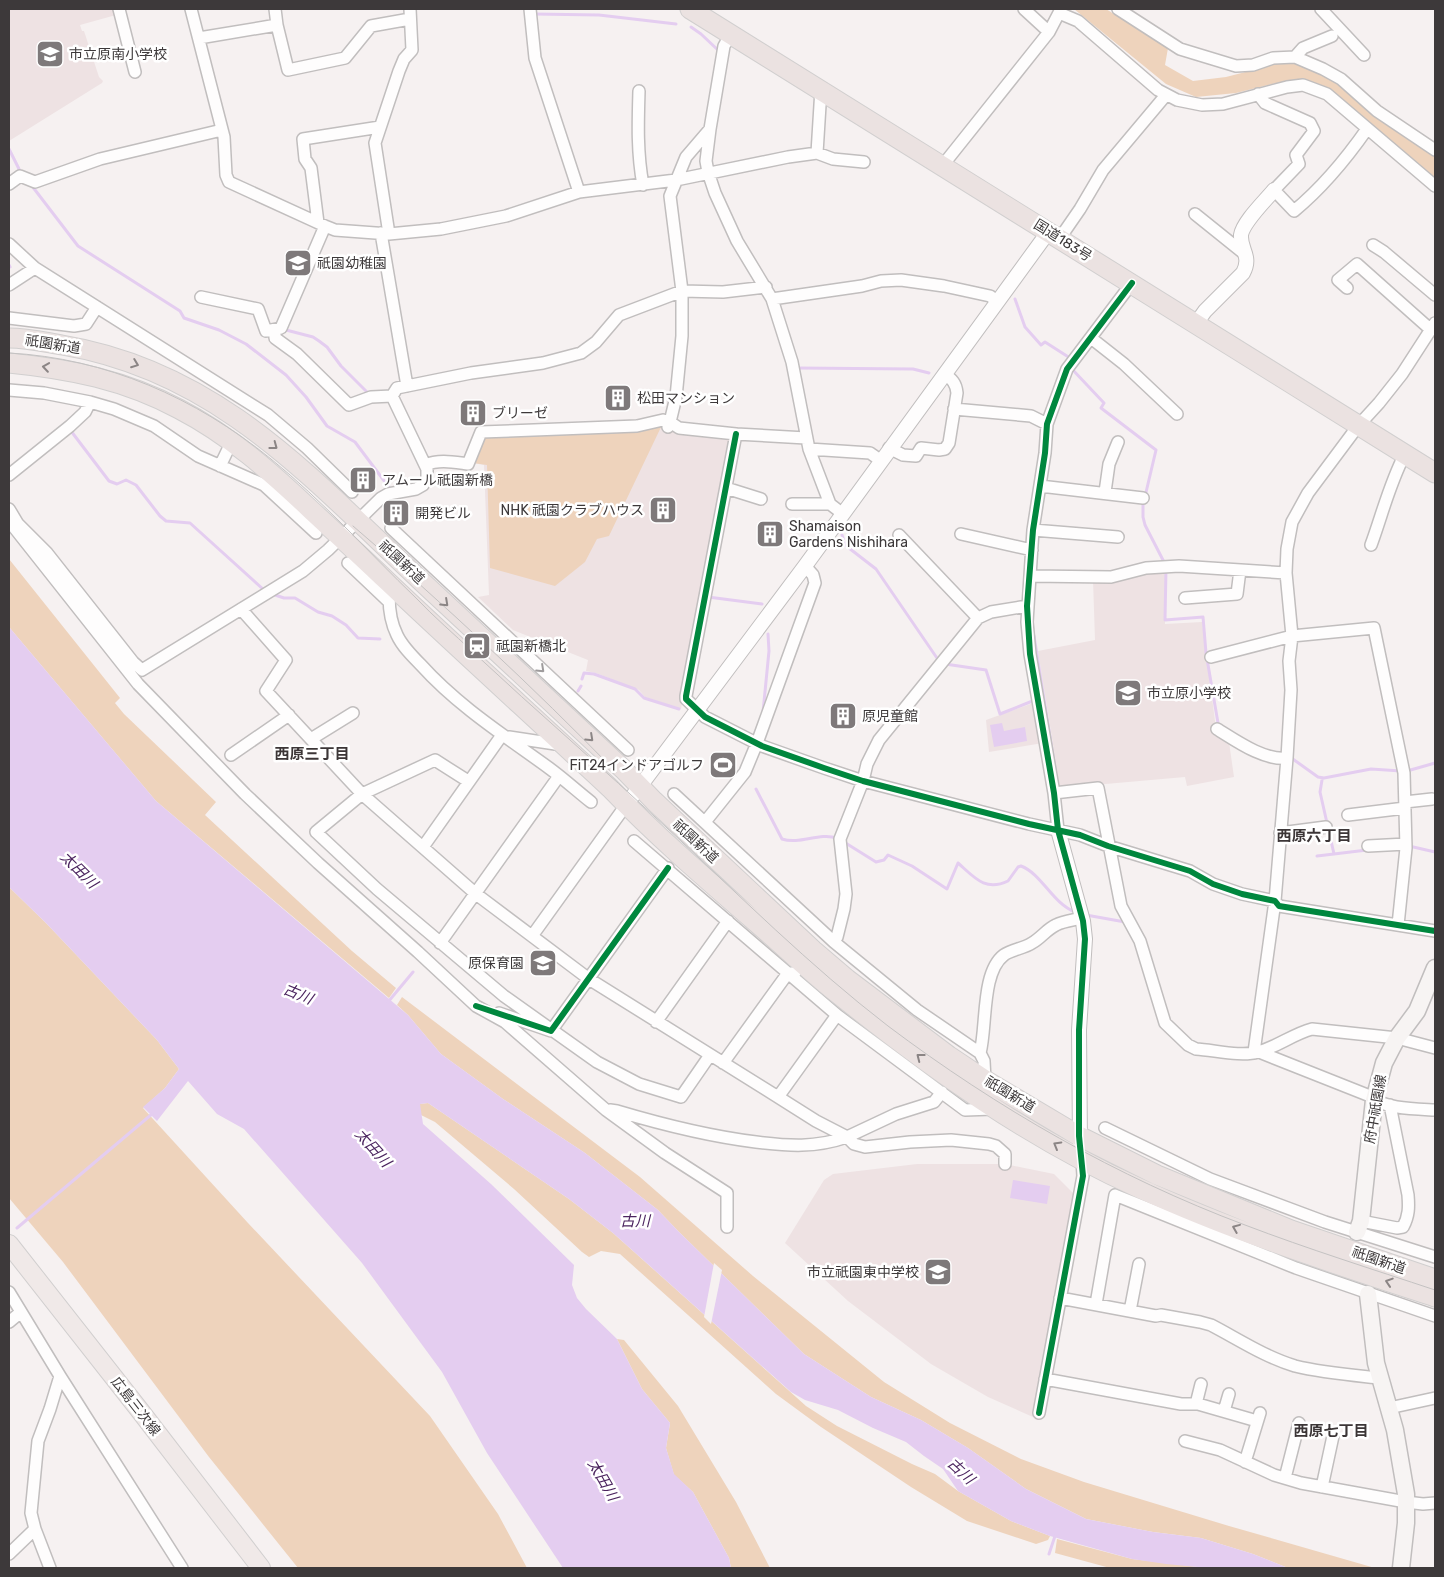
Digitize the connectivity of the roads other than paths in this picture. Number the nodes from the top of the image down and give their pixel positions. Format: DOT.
graph roads {
  1 [pos="120,9"];
  2 [pos="191,9"];
  3 [pos="275,9"];
  4 [pos="530,9"];
  5 [pos="690,9"];
  6 [pos="1024,9"];
  7 [pos="1118,9"];
  8 [pos="1321,9"];
  9 [pos="1060,11"];
  10 [pos="410,14"];
  11 [pos="277,25"];
  12 [pos="1049,32"];
  13 [pos="730,34"];
  14 [pos="1332,36"];
  15 [pos="199,38"];
  16 [pos="1364,54"];
  17 [pos="1295,57"];
  18 [pos="135,72"];
  19 [pos="820,89"];
  20 [pos="639,91"];
  21 [pos="1258,94"];
  22 [pos="1166,95"];
  23 [pos="380,128"];
  24 [pos="710,129"];
  25 [pos="1367,129"];
  26 [pos="222,130"];
  27 [pos="1435,150"];
  28 [pos="817,153"];
  29 [pos="864,162"];
  30 [pos="943,166"];
  31 [pos="708,172"];
  32 [pos="676,180"];
  33 [pos="9,184"];
  34 [pos="643,185"];
  35 [pos="1435,186"];
  36 [pos="1274,190"];
  37 [pos="579,192"];
  38 [pos="1195,214"];
  39 [pos="321,225"];
  40 [pos="385,233"];
  41 [pos="1055,235"];
  42 [pos="9,244"];
  43 [pos="1373,245"];
  44 [pos="1246,256"];
  45 [pos="35,268"];
  46 [pos="1132,284"];
  47 [pos="9,285"];
  48 [pos="766,287"];
  49 [pos="1346,288"];
  50 [pos="682,291"];
  51 [pos="1435,295"];
  52 [pos="200,297"];
  53 [pos="772,299"];
  54 [pos="998,301"];
  55 [pos="97,307"];
  56 [pos="13,318"];
  57 [pos="1195,324"];
  58 [pos="1432,326"];
  59 [pos="275,330"];
  60 [pos="9,338"];
  61 [pos="1091,338"];
  62 [pos="9,363"];
  63 [pos="944,374"];
  64 [pos="407,386"];
  65 [pos="9,390"];
  66 [pos="392,396"];
  67 [pos="90,402"];
  68 [pos="954,409"];
  69 [pos="1177,414"];
  70 [pos="669,424"];
  71 [pos="1047,424"];
  72 [pos="1358,426"];
  73 [pos="289,433"];
  74 [pos="736,434"];
  75 [pos="232,440"];
  76 [pos="1118,442"];
  77 [pos="808,443"];
  78 [pos="889,448"];
  79 [pos="1405,454"];
  80 [pos="880,460"];
  81 [pos="294,461"];
  82 [pos="425,465"];
  83 [pos="220,466"];
  84 [pos="1435,473"];
  85 [pos="9,475"];
  86 [pos="1040,486"];
  87 [pos="726,488"];
  88 [pos="352,492"];
  89 [pos="1105,492"];
  90 [pos="1143,498"];
  91 [pos="761,499"];
  92 [pos="792,504"];
  93 [pos="830,504"];
  94 [pos="9,508"];
  95 [pos="843,514"];
  96 [pos="9,521"];
  97 [pos="357,521"];
  98 [pos="391,528"];
  99 [pos="1033,530"];
  100 [pos="316,533"];
  101 [pos="960,534"];
  102 [pos="899,535"];
  103 [pos="342,537"];
  104 [pos="1118,537"];
  105 [pos="1371,545"];
  106 [pos="1032,550"];
  107 [pos="348,563"];
  108 [pos="406,566"];
  109 [pos="431,566"];
  110 [pos="805,566"];
  111 [pos="1240,570"];
  112 [pos="1286,573"];
  113 [pos="1030,576"];
  114 [pos="389,592"];
  115 [pos="1185,598"];
  116 [pos="1027,606"];
  117 [pos="241,609"];
  118 [pos="978,618"];
  119 [pos="1292,636"];
  120 [pos="1211,657"];
  121 [pos="570,696"];
  122 [pos="698,708"];
  123 [pos="353,713"];
  124 [pos="289,715"];
  125 [pos="570,719"];
  126 [pos="1217,729"];
  127 [pos="503,736"];
  128 [pos="311,739"];
  129 [pos="757,743"];
  130 [pos="564,745"];
  131 [pos="628,750"];
  132 [pos="231,755"];
  133 [pos="1287,758"];
  134 [pos="559,776"];
  135 [pos="468,781"];
  136 [pos="863,782"];
  137 [pos="640,786"];
  138 [pos="1054,793"];
  139 [pos="362,794"];
  140 [pos="674,794"];
  141 [pos="1432,799"];
  142 [pos="591,802"];
  143 [pos="626,805"];
  144 [pos="1405,805"];
  145 [pos="1348,815"];
  146 [pos="705,822"];
  147 [pos="1326,827"];
  148 [pos="1058,830"];
  149 [pos="1280,833"];
  150 [pos="720,837"];
  151 [pos="695,840"];
  152 [pos="634,841"];
  153 [pos="1406,844"];
  154 [pos="1108,846"];
  155 [pos="1368,846"];
  156 [pos="423,847"];
  157 [pos="675,864"];
  158 [pos="683,881"];
  159 [pos="476,894"];
  160 [pos="1275,901"];
  161 [pos="1082,918"];
  162 [pos="728,921"];
  163 [pos="1398,925"];
  164 [pos="1435,931"];
  165 [pos="532,936"];
  166 [pos="834,942"];
  167 [pos="440,943"];
  168 [pos="813,950"];
  169 [pos="845,950"];
  170 [pos="1435,968"];
  171 [pos="788,973"];
  172 [pos="814,973"];
  173 [pos="589,979"];
  174 [pos="476,1006"];
  175 [pos="837,1015"];
  176 [pos="656,1022"];
  177 [pos="551,1031"];
  178 [pos="1397,1038"];
  179 [pos="1435,1048"];
  180 [pos="1259,1052"];
  181 [pos="980,1053"];
  182 [pos="710,1055"];
  183 [pos="723,1063"];
  184 [pos="985,1080"];
  185 [pos="942,1092"];
  186 [pos="778,1097"];
  187 [pos="1374,1100"];
  188 [pos="1390,1105"];
  189 [pos="995,1109"];
  190 [pos="606,1110"];
  191 [pos="1435,1110"];
  192 [pos="1105,1128"];
  193 [pos="1079,1136"];
  194 [pos="847,1137"];
  195 [pos="1082,1160"];
  196 [pos="1005,1164"];
  197 [pos="1183,1166"];
  198 [pos="1157,1175"];
  199 [pos="1162,1198"];
  200 [pos="1174,1220"];
  201 [pos="727,1226"];
  202 [pos="1359,1226"];
  203 [pos="9,1244"];
  204 [pos="1430,1256"];
  205 [pos="9,1262"];
  206 [pos="1326,1262"];
  207 [pos="1139,1264"];
  208 [pos="1296,1268"];
  209 [pos="1435,1273"];
  210 [pos="1435,1279"];
  211 [pos="9,1292"];
  212 [pos="1368,1294"];
  213 [pos="1435,1297"];
  214 [pos="1060,1298"];
  215 [pos="1096,1304"];
  216 [pos="1130,1311"];
  217 [pos="21,1312"];
  218 [pos="1435,1316"];
  219 [pos="9,1322"];
  220 [pos="60,1376"];
  221 [pos="1380,1378"];
  222 [pos="1045,1379"];
  223 [pos="1201,1384"];
  224 [pos="1229,1394"];
  225 [pos="1435,1398"];
  226 [pos="1196,1404"];
  227 [pos="1389,1408"];
  228 [pos="1224,1411"];
  229 [pos="1039,1413"];
  230 [pos="1299,1423"];
  231 [pos="1333,1436"];
  232 [pos="1185,1441"];
  233 [pos="1246,1462"];
  234 [pos="1285,1478"];
  235 [pos="1322,1487"];
  236 [pos="1406,1502"];
  237 [pos="1435,1503"];
  238 [pos="35,1530"];
  239 [pos="9,1554"];
  240 [pos="1402,1563"];
  241 [pos="50,1568"];
  242 [pos="182,1568"];
  243 [pos="247,1568"];
  244 [pos="261,1568"];
  1 -- 18 [label="street"];
  2 -- 15 [label="street"];
  3 -- 11 [label="street"];
  4 -- 37 [label="street"];
  5 -- 13 [label="highway, 国道183号"];
  6 -- 12 [label="street"];
  7 -- 17 [label="street"];
  8 -- 16 [label="street"];
  9 -- 12 [label="street"];
  9 -- 22 [label="street"];
  10 -- 11 [label="street"];
  10 -- 23 [label="street"];
  11 -- 15 [label="street"];
  12 -- 30 [label="street"];
  13 -- 19 [label="highway, 国道183号"];
  13 -- 24 [label="street"];
  14 -- 17 [label="street"];
  15 -- 26 [label="street"];
  17 -- 27 [label="street"];
  19 -- 28 [label="street"];
  19 -- 30 [label="highway, 国道183号"];
  20 -- 34 [label="street"];
  21 -- 22 [label="street"];
  21 -- 25 [label="street"];
  21 -- 36 [label="street"];
  22 -- 41 [label="street"];
  23 -- 39 [label="street"];
  23 -- 40 [label="street"];
  24 -- 31 [label="street"];
  24 -- 32 [label="street"];
  25 -- 35 [label="street"];
  25 -- 36 [label="street"];
  26 -- 33 [label="street"];
  26 -- 39 [label="street"];
  28 -- 29 [label="street"];
  28 -- 31 [label="street"];
  30 -- 41 [label="highway, 国道183号"];
  31 -- 32 [label="street"];
  31 -- 48 [label="street"];
  32 -- 34 [label="street"];
  32 -- 50 [label="street"];
  34 -- 37 [label="street"];
  36 -- 44 [label="street"];
  37 -- 40 [label="street"];
  38 -- 44 [label="street"];
  39 -- 40 [label="street"];
  39 -- 59 [label="street"];
  40 -- 64 [label="street"];
  41 -- 46 [label="highway, 国道183号"];
  41 -- 54 [label="street"];
  42 -- 45 [label="street"];
  43 -- 51 [label="street"];
  44 -- 57 [label="street"];
  45 -- 47 [label="street"];
  45 -- 55 [label="street"];
  46 -- 57 [label="highway, 国道183号"];
  46 -- 61 [label="street"];
  48 -- 50 [label="street"];
  48 -- 53 [label="street"];
  49 -- 58 [label="street"];
  50 -- 64 [label="street"];
  50 -- 70 [label="street"];
  52 -- 59 [label="street"];
  53 -- 54 [label="street"];
  53 -- 77 [label="street"];
  54 -- 63 [label="street"];
  55 -- 56 [label="street"];
  55 -- 73 [label="street"];
  57 -- 72 [label="highway, 国道183号"];
  58 -- 72 [label="street"];
  59 -- 66 [label="street"];
  60 -- 81 [label="highway, 祇園新道, one-way"];
  61 -- 69 [label="street"];
  61 -- 71 [label="street"];
  75 -- 62 [label="highway, 祇園新道, one-way"];
  63 -- 68 [label="street"];
  63 -- 78 [label="street"];
  64 -- 66 [label="street"];
  65 -- 67 [label="street"];
  66 -- 82 [label="street"];
  67 -- 83 [label="street"];
  67 -- 85 [label="street"];
  68 -- 71 [label="street"];
  68 -- 78 [label="street"];
  70 -- 74 [label="street"];
  70 -- 82 [label="street"];
  71 -- 86 [label="street"];
  72 -- 79 [label="highway, 国道183号"];
  72 -- 112 [label="street"];
  73 -- 81 [label="street"];
  73 -- 88 [label="street"];
  74 -- 77 [label="street"];
  74 -- 87 [label="street"];
  75 -- 83 [label="street"];
  75 -- 103 [label="highway, 祇園新道"];
  76 -- 89 [label="street"];
  77 -- 80 [label="street"];
  77 -- 93 [label="street"];
  78 -- 80 [label="street"];
  79 -- 84 [label="highway, 国道183号"];
  79 -- 105 [label="street"];
  80 -- 95 [label="street"];
  81 -- 97 [label="highway, 祇園新道"];
  82 -- 97 [label="street"];
  83 -- 100 [label="street"];
  86 -- 89 [label="street"];
  86 -- 99 [label="street"];
  87 -- 91 [label="street"];
  87 -- 122 [label="street"];
  89 -- 90 [label="street"];
  92 -- 93 [label="street"];
  93 -- 95 [label="street"];
  94 -- 117 [label="street"];
  95 -- 110 [label="street"];
  96 -- 174 [label="street"];
  97 -- 103 [label="street"];
  97 -- 108 [label="highway, 祇園新道"];
  98 -- 109 [label="street"];
  99 -- 104 [label="street"];
  99 -- 106 [label="street"];
  101 -- 106 [label="street"];
  102 -- 118 [label="street"];
  103 -- 114 [label="highway, 祇園新道"];
  103 -- 117 [label="street"];
  106 -- 113 [label="street"];
  107 -- 114 [label="street"];
  108 -- 109 [label="street"];
  108 -- 125 [label="highway, 祇園新道, one-way"];
  109 -- 121 [label="street, one-way"];
  110 -- 122 [label="street"];
  110 -- 129 [label="street"];
  111 -- 112 [label="street"];
  111 -- 113 [label="street"];
  111 -- 115 [label="street"];
  112 -- 119 [label="street"];
  113 -- 116 [label="street"];
  114 -- 127 [label="street"];
  114 -- 130 [label="highway, 祇園新道"];
  116 -- 118 [label="street"];
  116 -- 138 [label="street"];
  117 -- 124 [label="street"];
  118 -- 136 [label="street"];
  119 -- 120 [label="street"];
  119 -- 133 [label="street"];
  119 -- 144 [label="street"];
  121 -- 125 [label="street"];
  121 -- 131 [label="street"];
  122 -- 129 [label="street"];
  122 -- 137 [label="street"];
  123 -- 128 [label="street"];
  124 -- 128 [label="street"];
  124 -- 132 [label="street"];
  125 -- 137 [label="highway, 祇園新道, one-way"];
  126 -- 133 [label="street"];
  127 -- 130 [label="street"];
  127 -- 134 [label="street"];
  127 -- 135 [label="street"];
  128 -- 139 [label="street"];
  129 -- 136 [label="street"];
  129 -- 146 [label="street"];
  130 -- 143 [label="highway, 祇園新道"];
  133 -- 149 [label="street"];
  134 -- 142 [label="street"];
  134 -- 159 [label="street"];
  135 -- 139 [label="street"];
  135 -- 156 [label="street"];
  136 -- 148 [label="street"];
  136 -- 166 [label="street"];
  137 -- 143 [label="street"];
  137 -- 151 [label="highway, 祇園新道"];
  138 -- 148 [label="street"];
  138 -- 154 [label="street"];
  139 -- 156 [label="street"];
  139 -- 167 [label="street"];
  140 -- 146 [label="street"];
  141 -- 144 [label="street"];
  143 -- 157 [label="highway, 祇園新道"];
  143 -- 165 [label="street"];
  144 -- 145 [label="street"];
  144 -- 153 [label="street"];
  146 -- 150 [label="street"];
  147 -- 149 [label="street"];
  148 -- 154 [label="street"];
  148 -- 161 [label="street"];
  149 -- 160 [label="street"];
  150 -- 151 [label="street"];
  150 -- 166 [label="street"];
  151 -- 168 [label="highway, 祇園新道"];
  152 -- 157 [label="street"];
  153 -- 155 [label="street"];
  153 -- 163 [label="street"];
  154 -- 160 [label="street"];
  154 -- 180 [label="street"];
  156 -- 159 [label="street"];
  157 -- 158 [label="street"];
  157 -- 158 [label="street"];
  157 -- 172 [label="highway, 祇園新道"];
  157 -- 173 [label="street"];
  158 -- 162 [label="street"];
  159 -- 165 [label="street"];
  159 -- 167 [label="street"];
  160 -- 163 [label="street"];
  160 -- 180 [label="street"];
  161 -- 181 [label="street"];
  161 -- 193 [label="street"];
  162 -- 171 [label="street"];
  162 -- 176 [label="street"];
  163 -- 164 [label="street"];
  165 -- 173 [label="street"];
  166 -- 169 [label="street"];
  167 -- 177 [label="street"];
  168 -- 169 [label="street"];
  168 -- 184 [label="highway, 祇園新道"];
  169 -- 181 [label="street"];
  170 -- 178 [label="main road, 府中祇園線"];
  171 -- 172 [label="street"];
  171 -- 175 [label="street"];
  171 -- 183 [label="street"];
  189 -- 172 [label="highway, 祇園新道, one-way"];
  173 -- 176 [label="street"];
  173 -- 177 [label="street"];
  174 -- 177 [label="street"];
  174 -- 190 [label="street"];
  175 -- 185 [label="street"];
  175 -- 186 [label="street"];
  176 -- 182 [label="street"];
  177 -- 182 [label="street"];
  178 -- 179 [label="street"];
  178 -- 180 [label="street"];
  178 -- 187 [label="main road, 府中祇園線"];
  180 -- 187 [label="street"];
  181 -- 184 [label="street"];
  182 -- 183 [label="street"];
  183 -- 186 [label="street"];
  184 -- 193 [label="highway, 祇園新道"];
  185 -- 189 [label="street"];
  185 -- 194 [label="street"];
  186 -- 194 [label="street"];
  187 -- 188 [label="street"];
  187 -- 202 [label="main road, 府中祇園線"];
  188 -- 191 [label="street"];
  188 -- 202 [label="street"];
  195 -- 189 [label="highway, 祇園新道, one-way"];
  190 -- 194 [label="street"];
  190 -- 201 [label="street"];
  192 -- 197 [label="street"];
  193 -- 195 [label="street"];
  193 -- 198 [label="highway, 祇園新道"];
  194 -- 196 [label="street"];
  195 -- 199 [label="highway, 祇園新道"];
  195 -- 214 [label="street"];
  197 -- 198 [label="street"];
  197 -- 202 [label="street"];
  198 -- 210 [label="highway, 祇園新道"];
  199 -- 200 [label="street"];
  206 -- 199 [label="highway, 祇園新道, one-way"];
  200 -- 208 [label="street"];
  200 -- 215 [label="street"];
  202 -- 204 [label="street"];
  203 -- 244 [label="main road, 広島三次線"];
  204 -- 209 [label="street"];
  205 -- 243 [label="main road, 広島三次線"];
  206 -- 208 [label="street"];
  213 -- 206 [label="highway, 祇園新道, one-way"];
  207 -- 216 [label="street"];
  208 -- 212 [label="street"];
  211 -- 217 [label="street"];
  212 -- 218 [label="street"];
  212 -- 221 [label="main road"];
  214 -- 215 [label="street"];
  214 -- 222 [label="street"];
  215 -- 216 [label="street"];
  216 -- 221 [label="street"];
  217 -- 219 [label="street"];
  217 -- 220 [label="street"];
  220 -- 238 [label="street"];
  220 -- 242 [label="street"];
  221 -- 227 [label="main road"];
  222 -- 226 [label="street"];
  222 -- 229 [label="street"];
  223 -- 226 [label="street"];
  224 -- 228 [label="street"];
  225 -- 227 [label="street"];
  226 -- 228 [label="street"];
  227 -- 236 [label="main road"];
  228 -- 233 [label="street"];
  230 -- 234 [label="street"];
  231 -- 235 [label="street"];
  232 -- 233 [label="street"];
  233 -- 234 [label="street"];
  234 -- 235 [label="street"];
  235 -- 236 [label="street"];
  236 -- 237 [label="street"];
  236 -- 240 [label="main road"];
  238 -- 239 [label="street"];
  238 -- 241 [label="street"];
}
